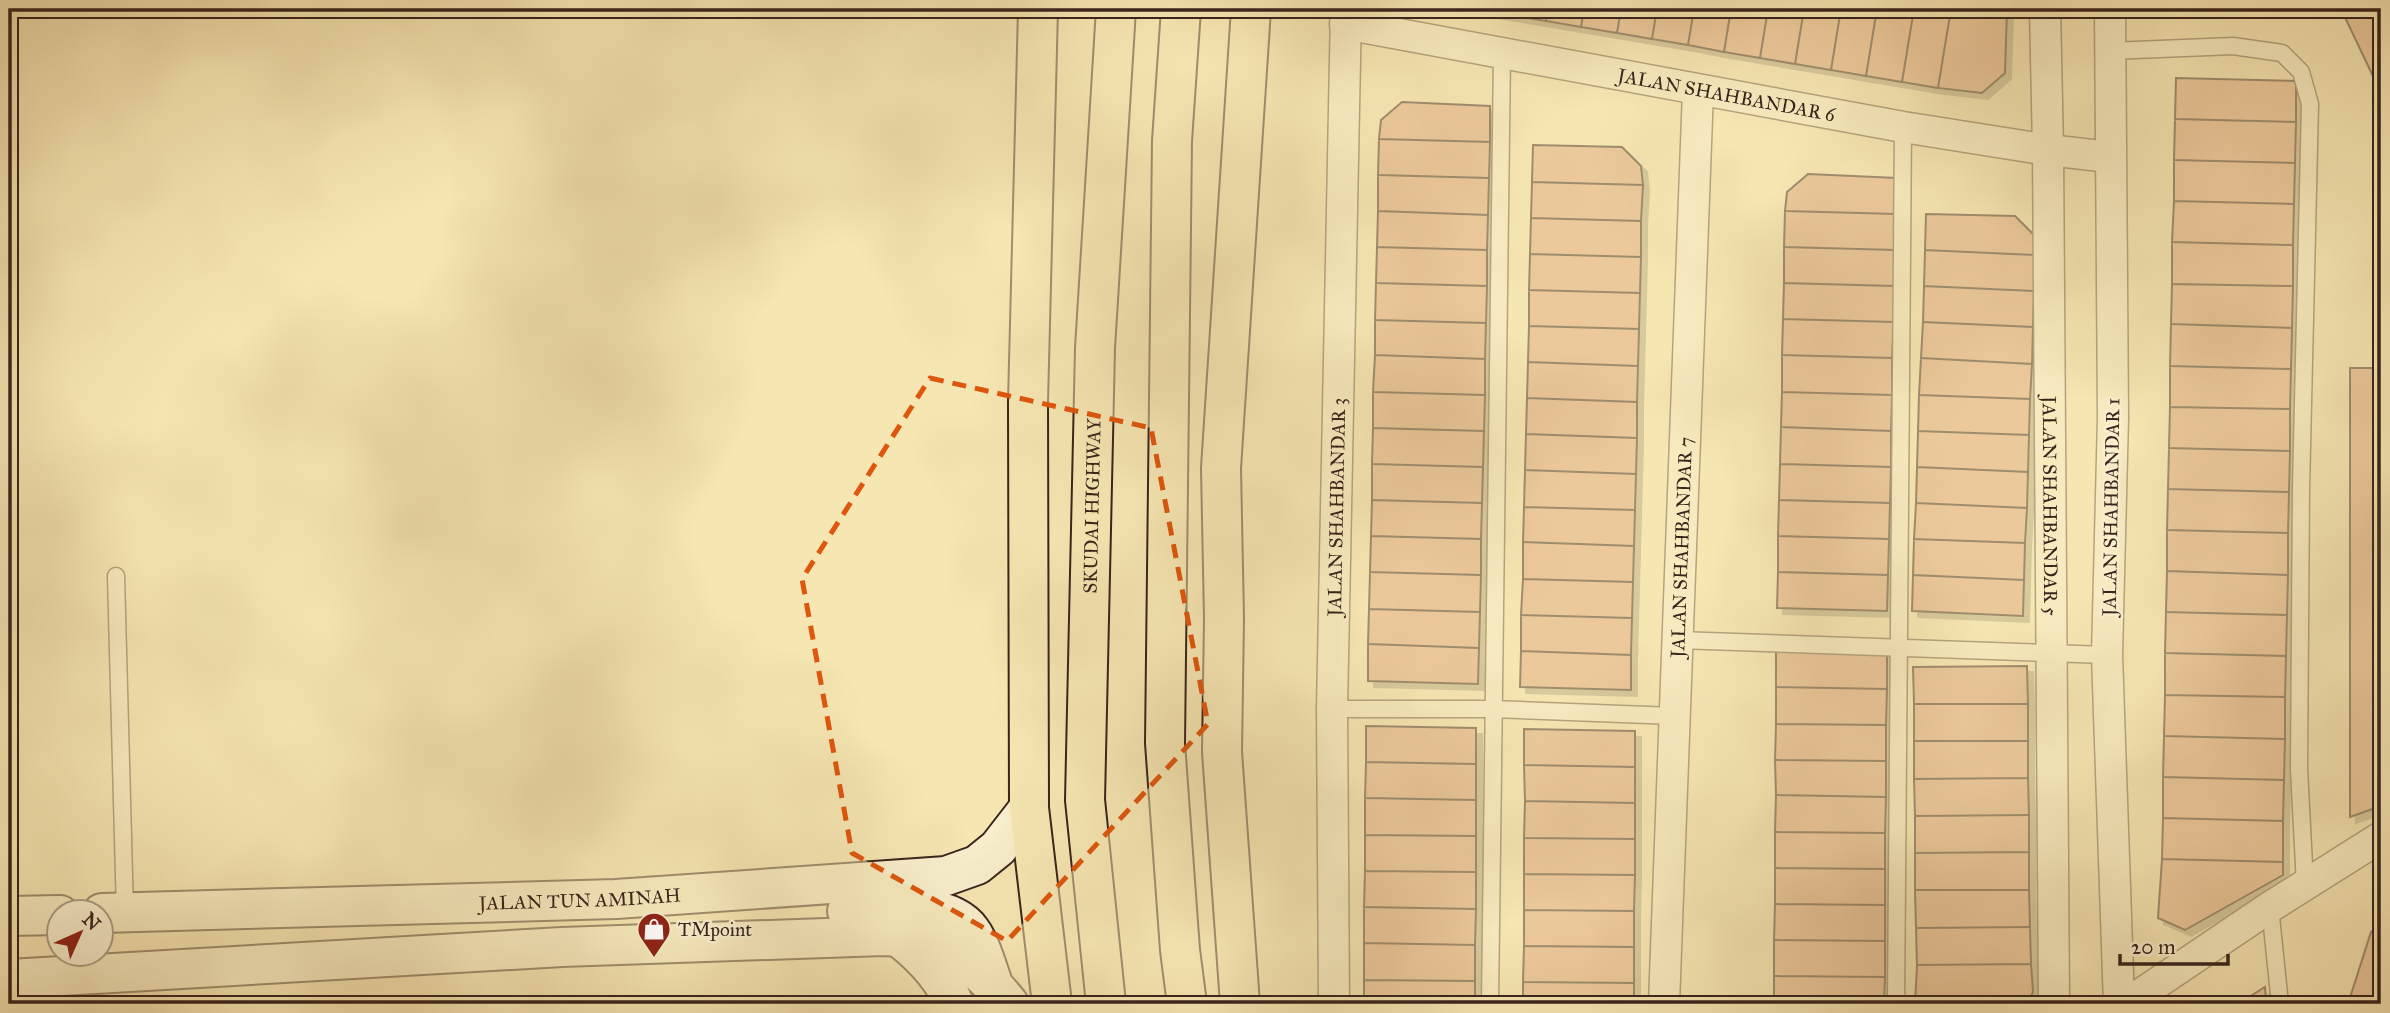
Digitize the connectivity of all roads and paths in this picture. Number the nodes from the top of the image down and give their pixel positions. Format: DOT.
graph roads {
  1 [pos="1038,9"];
  2 [pos="1116,9"];
  3 [pos="1181,9"];
  4 [pos="2045,9"];
  5 [pos="2110,9"];
  6 [pos="1250,10"];
  7 [pos="1346,16"];
  8 [pos="2110,51"];
  9 [pos="1502,53"];
  10 [pos="1698,90"];
  11 [pos="1903,127"];
  12 [pos="2048,150"];
  13 [pos="2110,157"];
  14 [pos="116,576"];
  15 [pos="1677,640"];
  16 [pos="1900,647"];
  17 [pos="2050,652"];
  18 [pos="2107,655"];
  19 [pos="1332,709"];
  20 [pos="1493,709"];
  21 [pos="1674,716"];
  22 [pos="1029,807"];
  23 [pos="2381,836"];
  24 [pos="2305,885"];
  25 [pos="113,898"];
  26 [pos="616,899"];
  27 [pos="2270,907"];
  28 [pos="116,913"];
  29 [pos="46,915"];
  30 [pos="9,916"];
  31 [pos="899,936"];
  32 [pos="9,979"];
  33 [pos="1001,998"];
  34 [pos="954,1004"];
  35 [pos="1052,1004"];
  36 [pos="1106,1004"];
  37 [pos="1187,1004"];
  38 [pos="1240,1004"];
  39 [pos="1334,1004"];
  40 [pos="1490,1004"];
  41 [pos="1664,1004"];
  42 [pos="1896,1004"];
  43 [pos="2054,1004"];
  44 [pos="2119,1004"];
  45 [pos="2126,1004"];
  46 [pos="2280,1004"];
  1 -- 22 [label="main road"];
  2 -- 36 [label="main road, SKUDAI HIGHWAY"];
  3 -- 37 [label="main road"];
  4 -- 12 [label="street, JALAN SHAHBANDAR 5"];
  5 -- 8 [label="street, JALAN SHAHBANDAR 1"];
  6 -- 38 [label="main road"];
  7 -- 9 [label="street, JALAN SHAHBANDAR 6"];
  7 -- 19 [label="street, JALAN SHAHBANDAR 3"];
  8 -- 13 [label="street, JALAN SHAHBANDAR 1"];
  8 -- 24 [label="lane"];
  9 -- 10 [label="street, JALAN SHAHBANDAR 6"];
  9 -- 20 [label="lane"];
  10 -- 11 [label="street, JALAN SHAHBANDAR 6"];
  10 -- 15 [label="street, JALAN SHAHBANDAR 7"];
  11 -- 12 [label="street, JALAN SHAHBANDAR 6"];
  11 -- 16 [label="lane"];
  12 -- 13 [label="street, JALAN SHAHBANDAR 6"];
  12 -- 17 [label="street, JALAN SHAHBANDAR 5"];
  13 -- 18 [label="street, JALAN SHAHBANDAR 1"];
  14 -- 25 [label="lane"];
  15 -- 16 [label="lane"];
  15 -- 21 [label="street, JALAN SHAHBANDAR 7"];
  16 -- 17 [label="lane"];
  16 -- 42 [label="lane"];
  17 -- 18 [label="lane"];
  17 -- 43 [label="street, JALAN SHAHBANDAR 5"];
  18 -- 44 [label="street, JALAN SHAHBANDAR 1"];
  19 -- 20 [label="lane"];
  19 -- 39 [label="street, JALAN SHAHBANDAR 3"];
  20 -- 21 [label="lane"];
  20 -- 40 [label="lane"];
  21 -- 41 [label="street, JALAN SHAHBANDAR 7"];
  22 -- 26 [label="main road, JALAN TUN AMINAH"];
  22 -- 35 [label="main road"];
  23 -- 24 [label="street"];
  24 -- 27 [label="street"];
  26 -- 28 [label="main road, JALAN TUN AMINAH"];
  26 -- 33 [label="main road"];
  27 -- 45 [label="street"];
  27 -- 46 [label="lane"];
  29 -- 30 [label="main road"];
  31 -- 32 [label="main road"];
  31 -- 33 [label="main road"];
  31 -- 34 [label="main road"];
}
